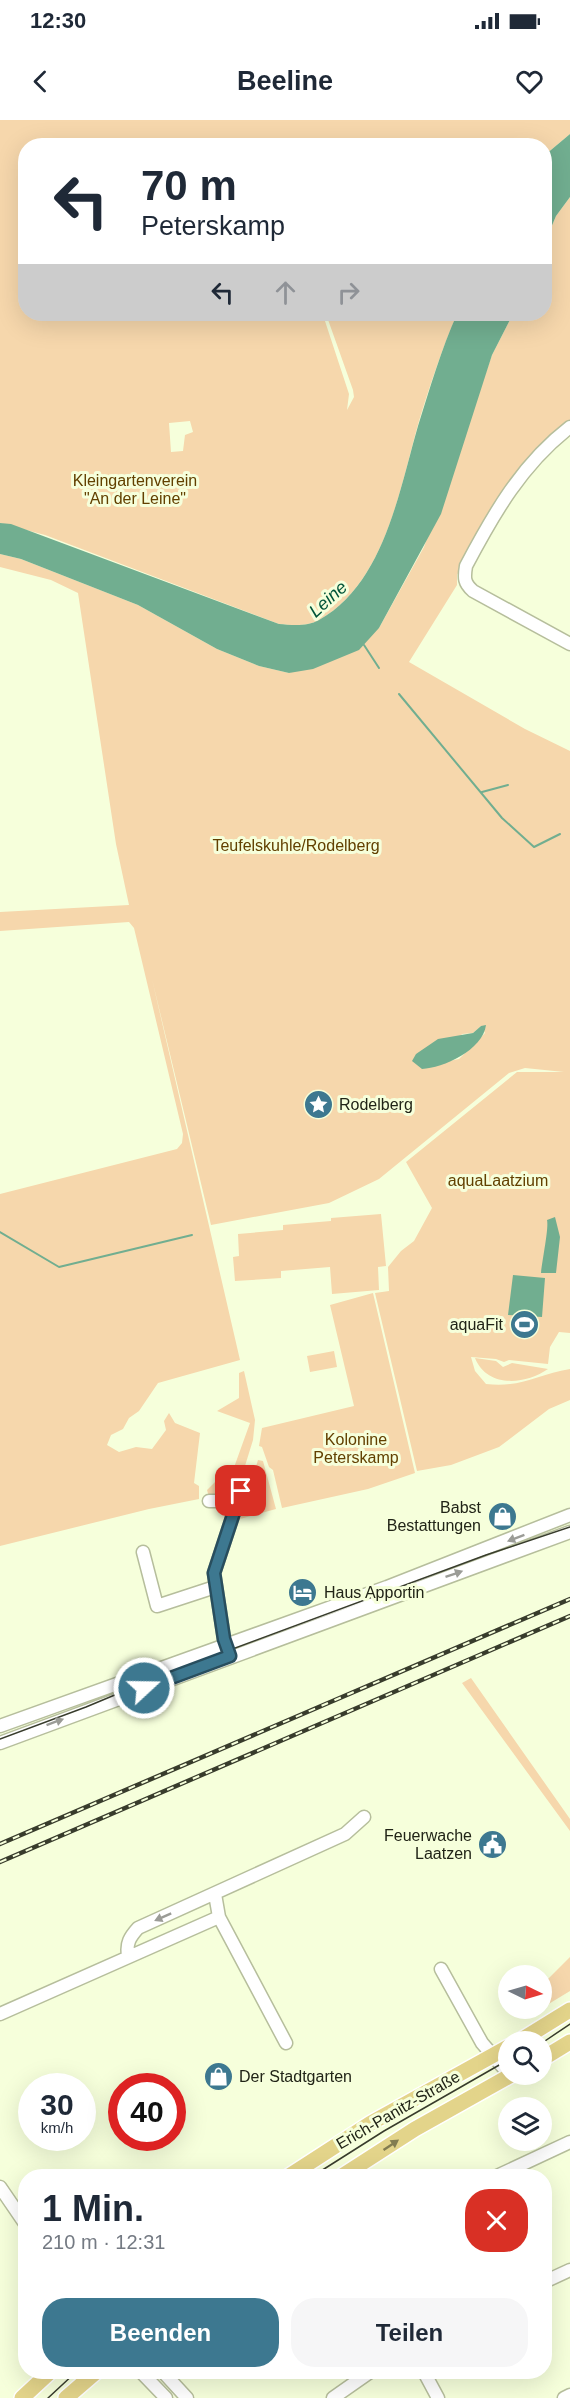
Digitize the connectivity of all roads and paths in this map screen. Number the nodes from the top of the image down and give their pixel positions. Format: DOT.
graph roads {
  1 [pos="570,428"];
  2 [pos="570,644"];
  3 [pos="209,1501"];
  4 [pos="570,1515"];
  5 [pos="570,1532"];
  6 [pos="143,1552"];
  7 [pos="215,1587"];
  8 [pos="228,1651"];
  9 [pos="0,1726"];
  10 [pos="0,1743"];
  11 [pos="364,1817"];
  12 [pos="215,1894"];
  13 [pos="219,1917"];
  14 [pos="128,1955"];
  15 [pos="441,1969"];
  16 [pos="570,2010"];
  17 [pos="0,2014"];
  18 [pos="536,2031"];
  19 [pos="570,2042"];
  20 [pos="285,2043"];
  21 [pos="498,2053"];
  22 [pos="552,2054"];
  23 [pos="492,2056"];
  24 [pos="498,2062"];
  25 [pos="498,2081"];
  26 [pos="570,2142"];
  27 [pos="300,2169"];
  28 [pos="353,2169"];
  29 [pos="512,2169"];
  30 [pos="2,2196"];
  31 [pos="18,2215"];
  32 [pos="570,2270"];
  33 [pos="552,2278"];
  34 [pos="42,2379"];
  35 [pos="88,2379"];
  36 [pos="148,2379"];
  37 [pos="170,2379"];
  38 [pos="360,2379"];
  39 [pos="428,2379"];
  40 [pos="570,2395"];
  41 [pos="22,2398"];
  42 [pos="66,2398"];
  43 [pos="166,2398"];
  44 [pos="188,2398"];
  45 [pos="333,2398"];
  46 [pos="438,2398"];
  47 [pos="564,2398"];
  1 -- 2 [label="street"];
  3 -- 7 [label="street"];
  4 -- 8 [label="street, one-way"];
  8 -- 5 [label="street, one-way"];
  6 -- 7 [label="street"];
  7 -- 8 [label="street"];
  8 -- 9 [label="street"];
  10 -- 8 [label="street, one-way"];
  11 -- 12 [label="street"];
  12 -- 13 [label="street"];
  12 -- 14 [label="street, one-way"];
  13 -- 14 [label="street"];
  13 -- 20 [label="street"];
  14 -- 17 [label="street"];
  15 -- 23 [label="street"];
  16 -- 18 [label="main road"];
  19 -- 22 [label="main road"];
  21 -- 23 [label="main road, Erich-Panitz-Straße"];
  23 -- 24 [label="street"];
  23 -- 27 [label="main road, Erich-Panitz-Straße"];
  28 -- 25 [label="main road, Erich-Panitz-Straße, one-way"];
  26 -- 29 [label="street"];
  30 -- 31 [label="street"];
  32 -- 33 [label="street"];
  34 -- 41 [label="main road"];
  35 -- 42 [label="main road"];
  36 -- 43 [label="street"];
  37 -- 44 [label="street"];
  38 -- 45 [label="street"];
  39 -- 46 [label="street"];
  40 -- 47 [label="street"];
}
